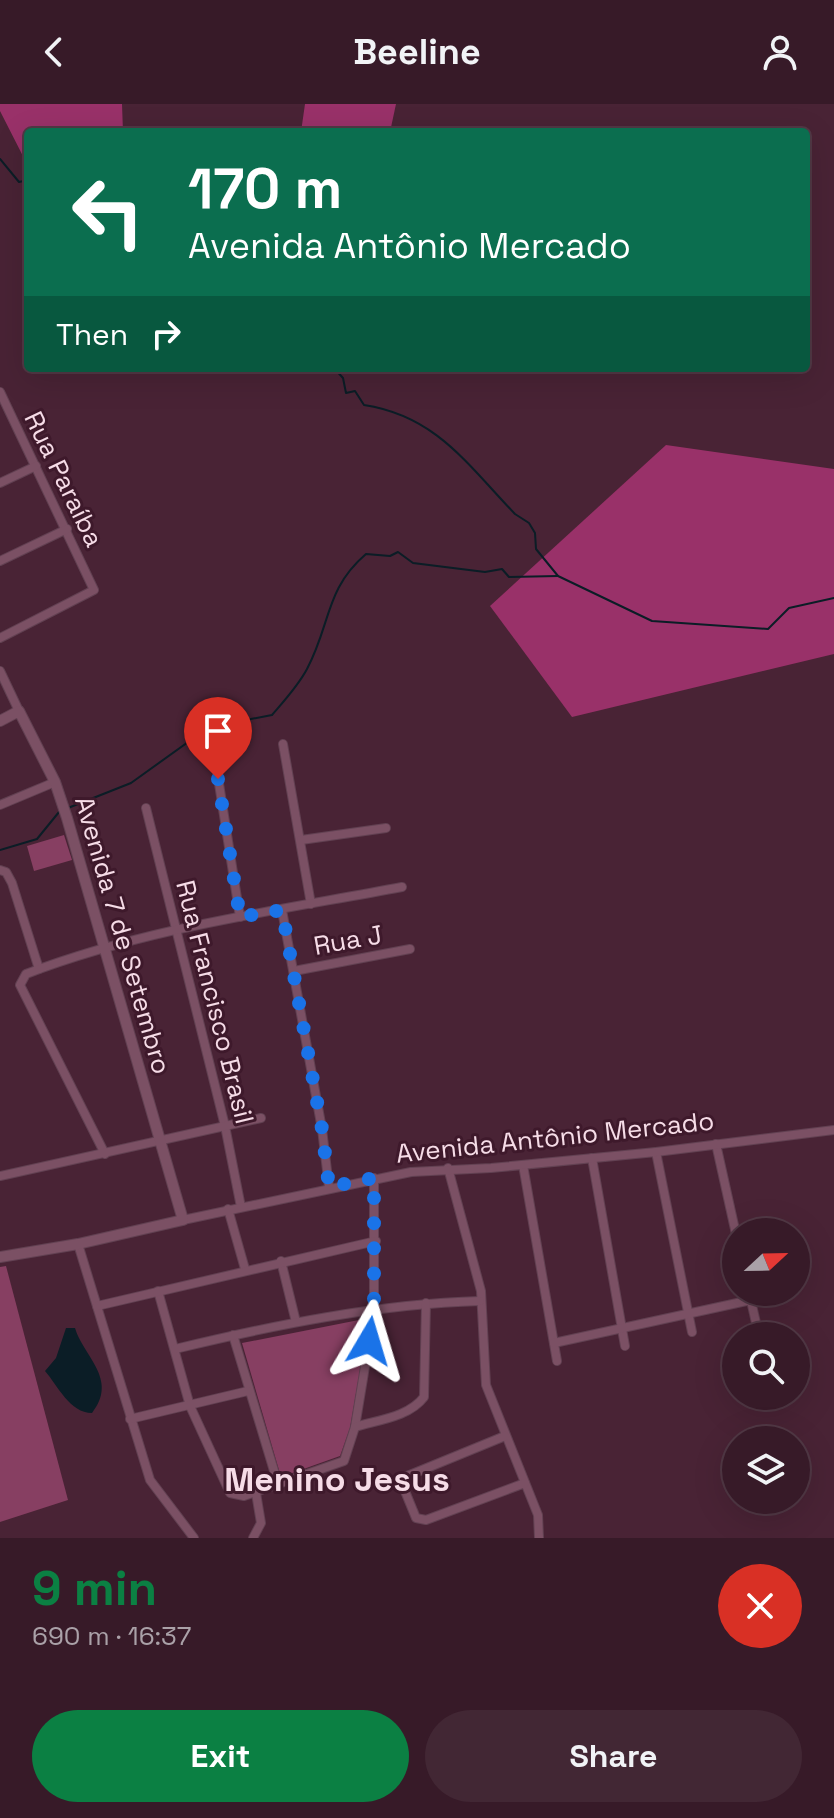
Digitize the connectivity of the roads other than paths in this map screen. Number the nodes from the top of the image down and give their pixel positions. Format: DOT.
graph roads {
  1 [pos="0,392"];
  2 [pos="3,404"];
  3 [pos="36,466"];
  4 [pos="0,483"];
  5 [pos="67,529"];
  6 [pos="0,561"];
  7 [pos="0,638"];
  8 [pos="0,671"];
  9 [pos="19,711"];
  10 [pos="0,721"];
  11 [pos="283,744"];
  12 [pos="214,752"];
  13 [pos="55,782"];
  14 [pos="0,805"];
  15 [pos="146,808"];
  16 [pos="386,828"];
  17 [pos="301,840"];
  18 [pos="3,871"];
  19 [pos="402,887"];
  20 [pos="311,904"];
  21 [pos="282,910"];
  22 [pos="240,917"];
  23 [pos="177,930"];
  24 [pos="103,947"];
  25 [pos="410,949"];
  26 [pos="39,969"];
  27 [pos="294,971"];
  28 [pos="261,1118"];
  29 [pos="225,1126"];
  30 [pos="834,1130"];
  31 [pos="160,1141"];
  32 [pos="716,1144"];
  33 [pos="656,1152"];
  34 [pos="105,1154"];
  35 [pos="592,1158"];
  36 [pos="523,1165"];
  37 [pos="448,1168"];
  38 [pos="0,1176"];
  39 [pos="374,1178"];
  40 [pos="329,1187"];
  41 [pos="241,1207"];
  42 [pos="228,1209"];
  43 [pos="732,1218"];
  44 [pos="183,1220"];
  45 [pos="376,1241"];
  46 [pos="78,1244"];
  47 [pos="0,1257"];
  48 [pos="281,1261"];
  49 [pos="245,1269"];
  50 [pos="158,1291"];
  51 [pos="480,1301"];
  52 [pos="426,1303"];
  53 [pos="722,1304"];
  54 [pos="97,1306"];
  55 [pos="374,1312"];
  56 [pos="688,1314"];
  57 [pos="296,1322"];
  58 [pos="622,1328"];
  59 [pos="692,1332"];
  60 [pos="233,1335"];
  61 [pos="554,1343"];
  62 [pos="625,1346"];
  63 [pos="175,1349"];
  64 [pos="557,1361"];
  65 [pos="248,1391"];
  66 [pos="190,1406"];
  67 [pos="130,1419"];
  68 [pos="355,1427"];
  69 [pos="505,1436"];
  70 [pos="525,1483"];
  71 [pos="278,1484"];
  72 [pos="256,1493"];
  73 [pos="194,1538"];
  74 [pos="253,1538"];
  75 [pos="539,1538"];
  1 -- 2 [label="street, Rua Paraíba"];
  2 -- 3 [label="street, Rua Paraíba"];
  3 -- 4 [label="street"];
  3 -- 5 [label="street, Rua Paraíba"];
  5 -- 6 [label="street"];
  5 -- 7 [label="street, Rua Paraíba"];
  8 -- 9 [label="street, Avenida 7 de Setembro"];
  9 -- 10 [label="street"];
  9 -- 13 [label="street, Avenida 7 de Setembro"];
  11 -- 17 [label="street"];
  12 -- 22 [label="street"];
  13 -- 14 [label="street"];
  13 -- 24 [label="street, Avenida 7 de Setembro"];
  15 -- 23 [label="street, Rua Francisco Brasil"];
  16 -- 17 [label="street"];
  17 -- 20 [label="street"];
  18 -- 26 [label="street"];
  19 -- 20 [label="street"];
  20 -- 21 [label="street"];
  21 -- 22 [label="street"];
  21 -- 27 [label="street"];
  22 -- 23 [label="street"];
  23 -- 24 [label="street"];
  23 -- 29 [label="street, Rua Francisco Brasil"];
  24 -- 26 [label="street"];
  24 -- 31 [label="street, Avenida 7 de Setembro"];
  25 -- 27 [label="street, Rua J"];
  26 -- 34 [label="street"];
  27 -- 40 [label="street"];
  28 -- 29 [label="street"];
  29 -- 31 [label="street"];
  29 -- 41 [label="street, Rua Francisco Brasil"];
  30 -- 32 [label="street, Avenida Antônio Mercado"];
  31 -- 34 [label="street"];
  31 -- 44 [label="street, Avenida 7 de Setembro"];
  32 -- 33 [label="street, Avenida Antônio Mercado"];
  32 -- 43 [label="street"];
  33 -- 35 [label="street, Avenida Antônio Mercado"];
  33 -- 56 [label="street"];
  34 -- 38 [label="street"];
  35 -- 36 [label="street, Avenida Antônio Mercado"];
  35 -- 58 [label="street"];
  36 -- 37 [label="street, Avenida Antônio Mercado"];
  36 -- 61 [label="street"];
  37 -- 39 [label="street, Avenida Antônio Mercado"];
  37 -- 51 [label="street"];
  39 -- 40 [label="street, Avenida Antônio Mercado"];
  39 -- 45 [label="street"];
  40 -- 41 [label="street, Avenida Antônio Mercado"];
  41 -- 42 [label="street, Avenida Antônio Mercado"];
  42 -- 44 [label="street, Avenida Antônio Mercado"];
  42 -- 49 [label="street"];
  44 -- 46 [label="street, Avenida Antônio Mercado"];
  45 -- 48 [label="street"];
  45 -- 55 [label="street"];
  46 -- 47 [label="street, Avenida Antônio Mercado"];
  46 -- 54 [label="street"];
  48 -- 49 [label="street"];
  48 -- 57 [label="street"];
  49 -- 50 [label="street"];
  50 -- 54 [label="street"];
  50 -- 63 [label="street"];
  51 -- 52 [label="street"];
  51 -- 69 [label="street"];
  52 -- 55 [label="street"];
  52 -- 68 [label="street"];
  53 -- 56 [label="street"];
  54 -- 67 [label="street"];
  55 -- 57 [label="street"];
  55 -- 68 [label="street"];
  56 -- 58 [label="street"];
  56 -- 59 [label="street"];
  57 -- 60 [label="street"];
  58 -- 61 [label="street"];
  58 -- 62 [label="street"];
  60 -- 63 [label="street"];
  60 -- 65 [label="street"];
  61 -- 64 [label="street"];
  63 -- 66 [label="street"];
  65 -- 66 [label="street"];
  65 -- 71 [label="street"];
  66 -- 67 [label="street"];
  66 -- 72 [label="street"];
  67 -- 73 [label="street"];
  68 -- 71 [label="street"];
  69 -- 70 [label="street"];
  69 -- 70 [label="street"];
  70 -- 75 [label="street"];
  71 -- 72 [label="street"];
  72 -- 74 [label="street"];
}
